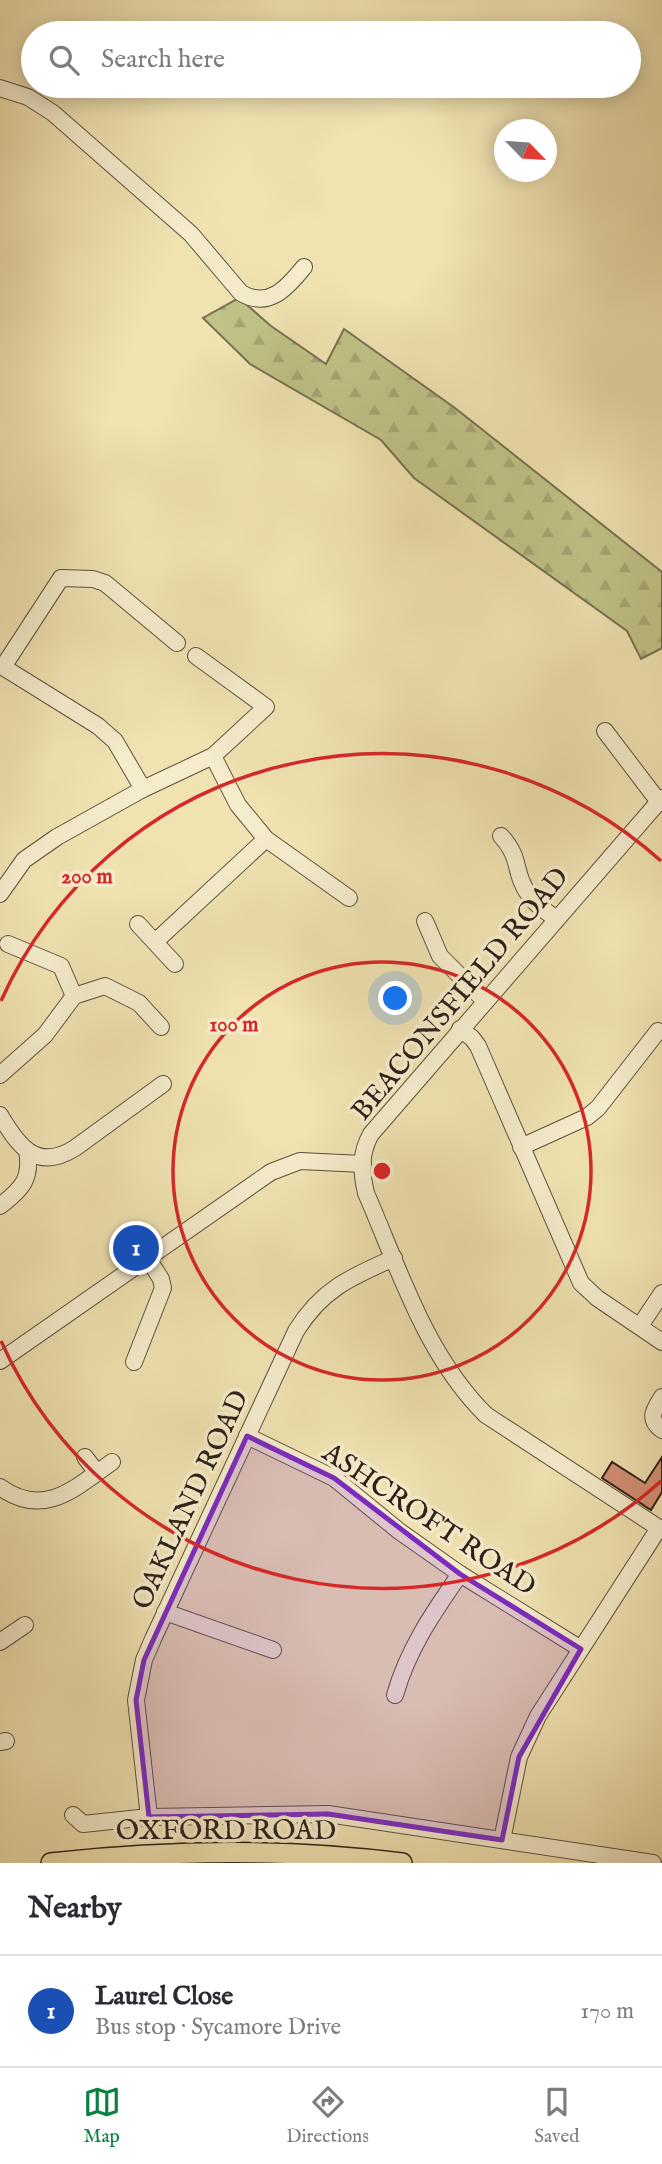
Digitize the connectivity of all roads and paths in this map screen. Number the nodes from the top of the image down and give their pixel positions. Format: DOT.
graph roads {
  1 [pos="0,88"];
  2 [pos="21,95"];
  3 [pos="30,98"];
  4 [pos="304,267"];
  5 [pos="177,643"];
  6 [pos="196,656"];
  7 [pos="605,731"];
  8 [pos="213,756"];
  9 [pos="143,789"];
  10 [pos="659,804"];
  11 [pos="501,836"];
  12 [pos="266,839"];
  13 [pos="0,894"];
  14 [pos="349,898"];
  15 [pos="556,919"];
  16 [pos="425,921"];
  17 [pos="138,924"];
  18 [pos="156,941"];
  19 [pos="8,944"];
  20 [pos="175,964"];
  21 [pos="74,996"];
  22 [pos="485,1002"];
  23 [pos="161,1027"];
  24 [pos="460,1029"];
  25 [pos="656,1030"];
  26 [pos="0,1075"];
  27 [pos="163,1084"];
  28 [pos="0,1115"];
  29 [pos="521,1147"];
  30 [pos="27,1150"];
  31 [pos="363,1164"];
  32 [pos="0,1206"];
  33 [pos="147,1257"];
  34 [pos="394,1258"];
  35 [pos="662,1293"];
  36 [pos="640,1326"];
  37 [pos="662,1342"];
  38 [pos="0,1361"];
  39 [pos="134,1362"];
  40 [pos="662,1397"];
  41 [pos="662,1430"];
  42 [pos="247,1436"];
  43 [pos="85,1457"];
  44 [pos="112,1462"];
  45 [pos="97,1473"];
  46 [pos="0,1488"];
  47 [pos="661,1529"];
  48 [pos="460,1574"];
  49 [pos="165,1612"];
  50 [pos="25,1625"];
  51 [pos="0,1642"];
  52 [pos="581,1649"];
  53 [pos="273,1650"];
  54 [pos="394,1695"];
  55 [pos="73,1815"];
  56 [pos="149,1816"];
  57 [pos="502,1840"];
  58 [pos="51,1863"];
  59 [pos="402,1863"];
  60 [pos="653,1863"];
  1 -- 2 [label="street"];
  3 -- 4 [label="street"];
  5 -- 9 [label="street"];
  6 -- 8 [label="street"];
  7 -- 10 [label="street"];
  8 -- 9 [label="street"];
  8 -- 12 [label="street"];
  9 -- 13 [label="street"];
  10 -- 15 [label="street, BEACONSFIELD ROAD"];
  11 -- 15 [label="street"];
  12 -- 14 [label="street"];
  12 -- 18 [label="street"];
  15 -- 22 [label="street, BEACONSFIELD ROAD"];
  16 -- 22 [label="street"];
  17 -- 18 [label="street"];
  18 -- 20 [label="street"];
  19 -- 21 [label="street"];
  21 -- 23 [label="street"];
  21 -- 26 [label="street"];
  22 -- 24 [label="street, BEACONSFIELD ROAD"];
  24 -- 29 [label="street"];
  24 -- 31 [label="street, BEACONSFIELD ROAD"];
  25 -- 29 [label="street"];
  27 -- 30 [label="street"];
  28 -- 30 [label="street"];
  29 -- 36 [label="street"];
  30 -- 32 [label="street"];
  31 -- 33 [label="street"];
  31 -- 34 [label="street, BEACONSFIELD ROAD"];
  33 -- 38 [label="street"];
  33 -- 39 [label="street"];
  34 -- 42 [label="street, OAKLAND ROAD"];
  34 -- 47 [label="street, BEACONSFIELD ROAD"];
  35 -- 36 [label="street"];
  36 -- 37 [label="street"];
  40 -- 41 [label="street"];
  42 -- 48 [label="street, ASHCROFT ROAD"];
  42 -- 49 [label="street, OAKLAND ROAD"];
  43 -- 45 [label="street"];
  44 -- 45 [label="street"];
  45 -- 46 [label="street"];
  47 -- 52 [label="street"];
  48 -- 52 [label="street, ASHCROFT ROAD"];
  48 -- 54 [label="street"];
  49 -- 53 [label="street"];
  49 -- 56 [label="street, OAKLAND ROAD"];
  50 -- 51 [label="street"];
  52 -- 57 [label="street"];
  55 -- 56 [label="street"];
  56 -- 57 [label="street"];
  57 -- 60 [label="street"];
  58 -- 59 [label="main road, OXFORD ROAD"];
}
